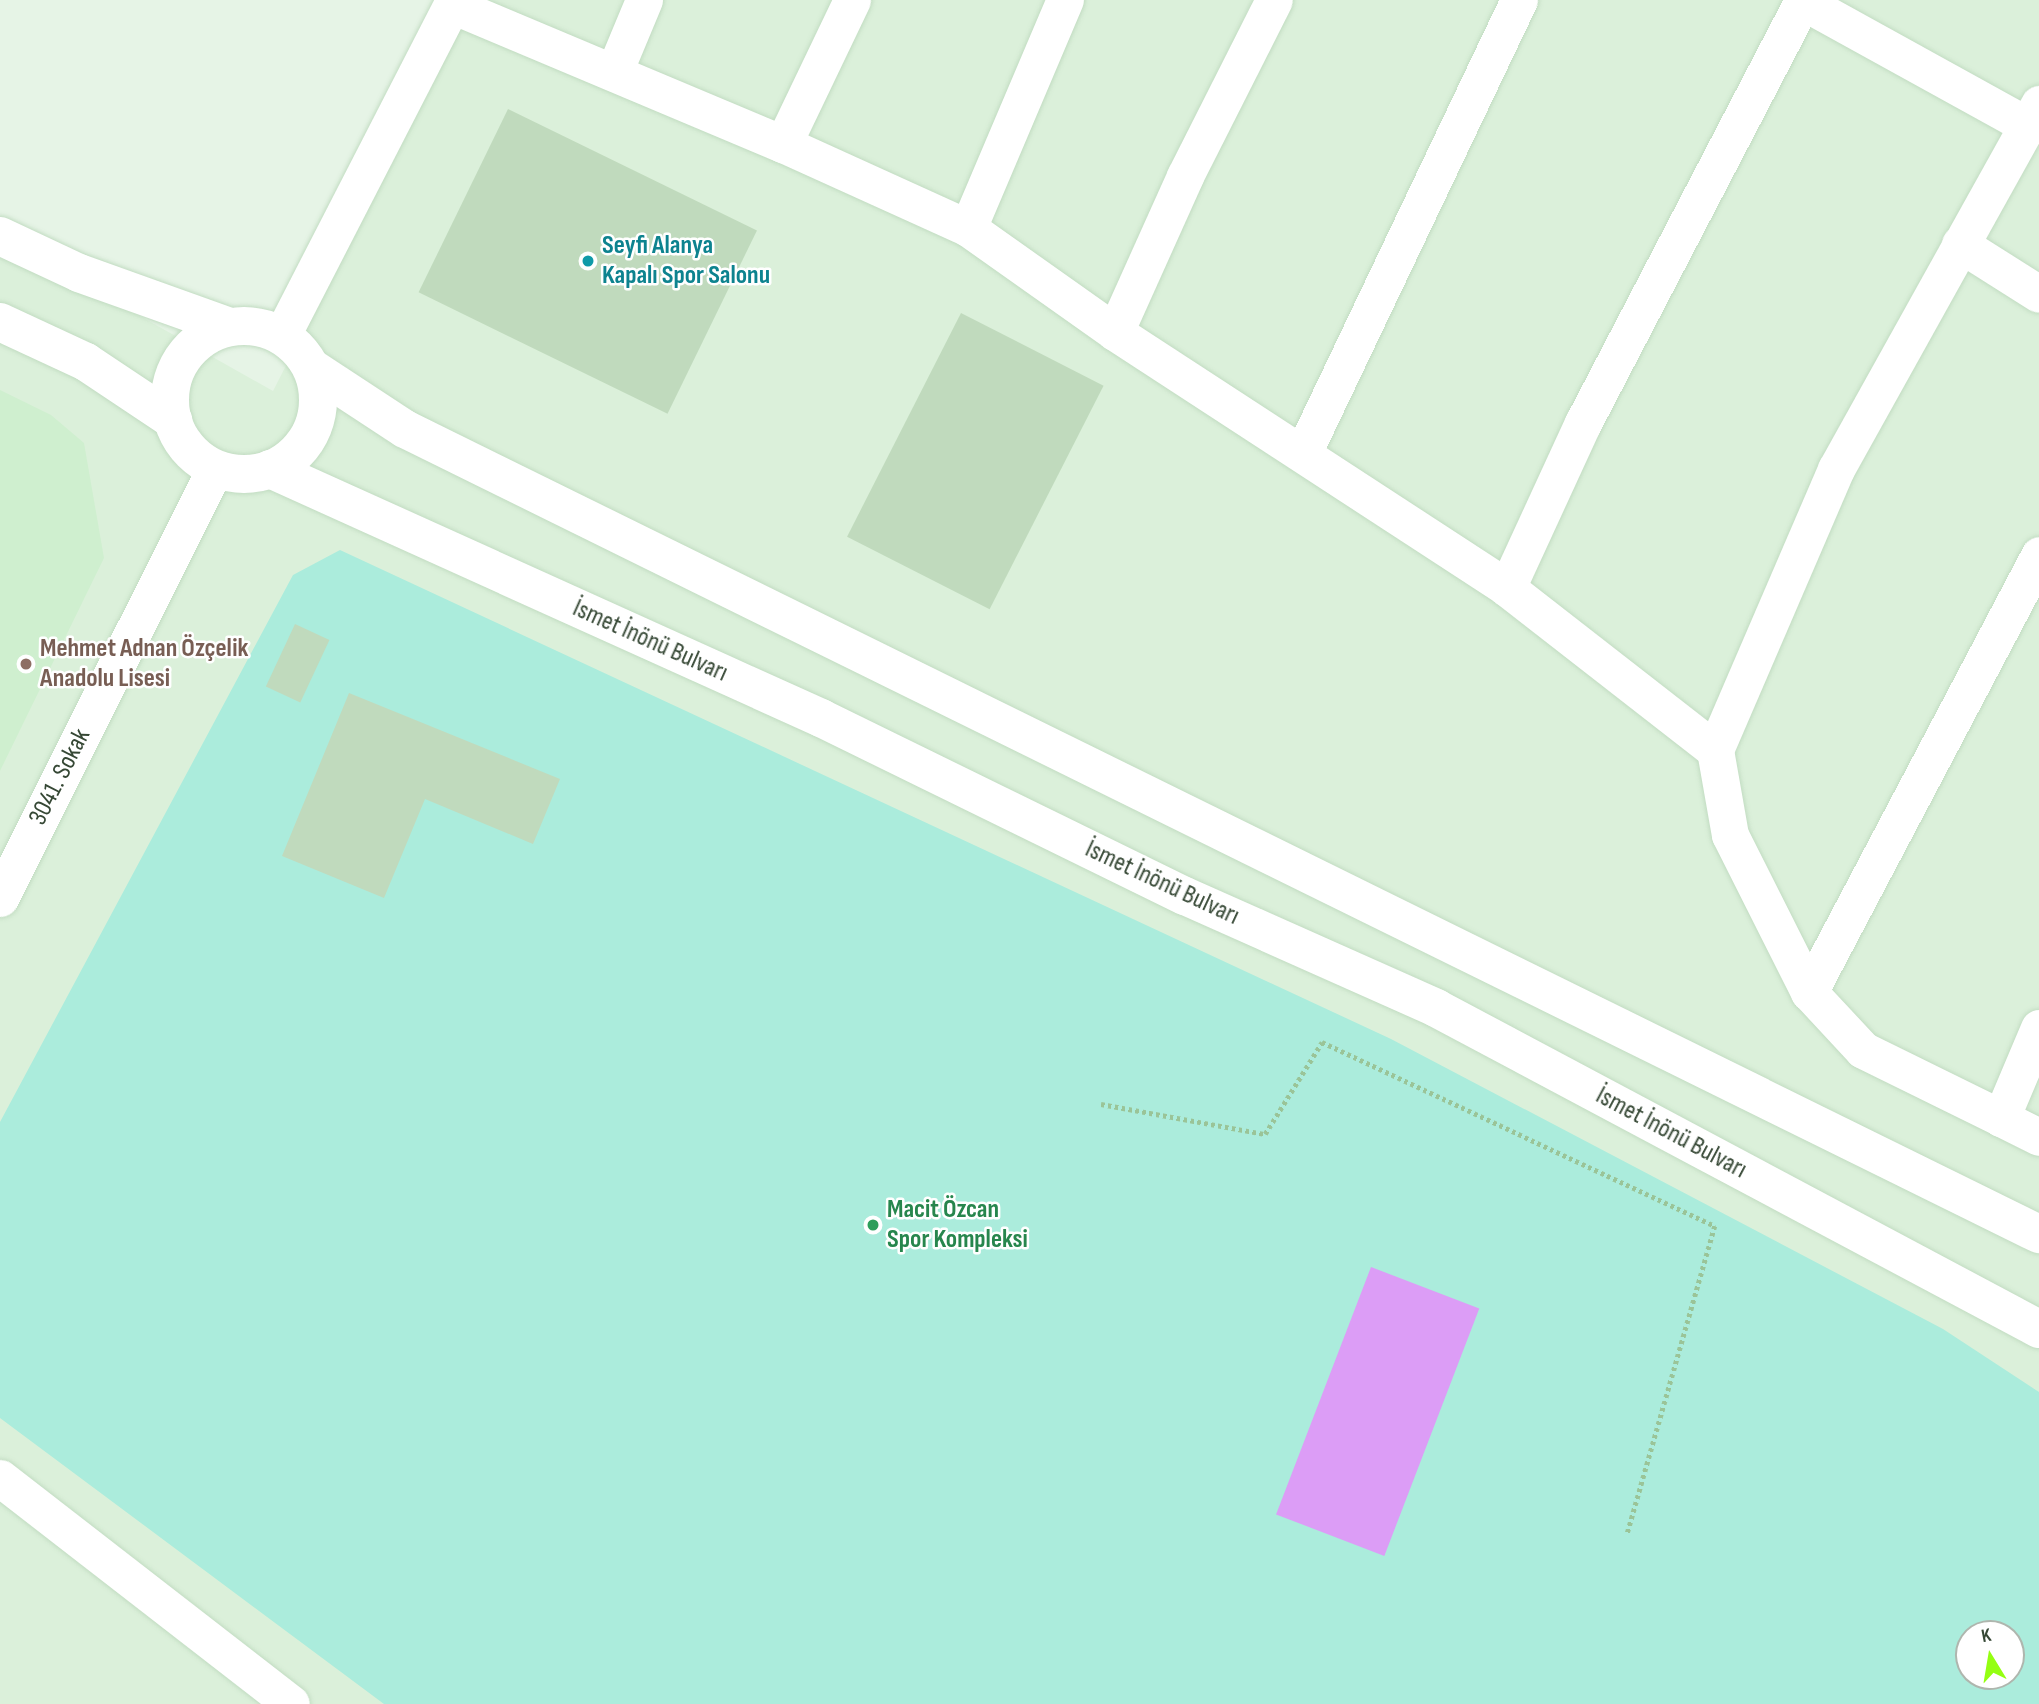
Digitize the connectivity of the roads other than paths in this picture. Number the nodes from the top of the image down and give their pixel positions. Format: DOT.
graph roads {
  1 [pos="644,0"];
  2 [pos="852,0"];
  3 [pos="1065,0"];
  4 [pos="1274,0"];
  5 [pos="1519,0"];
  6 [pos="1803,1"];
  7 [pos="453,3"];
  8 [pos="614,72"];
  9 [pos="2033,114"];
  10 [pos="783,144"];
  11 [pos="968,228"];
  12 [pos="0,236"];
  13 [pos="1960,244"];
  14 [pos="2039,294"];
  15 [pos="0,322"];
  16 [pos="230,327"];
  17 [pos="1115,332"];
  18 [pos="282,335"];
  19 [pos="312,368"];
  20 [pos="173,420"];
  21 [pos="1303,453"];
  22 [pos="215,469"];
  23 [pos="270,469"];
  24 [pos="2039,555"];
  25 [pos="1507,588"];
  26 [pos="1715,750"];
  27 [pos="0,898"];
  28 [pos="1809,992"];
  29 [pos="2039,1028"];
  30 [pos="2001,1118"];
  31 [pos="2039,1137"];
  32 [pos="2039,1234"];
  33 [pos="2039,1329"];
  34 [pos="0,1478"];
  35 [pos="291,1704"];
  1 -- 8 [label="street"];
  2 -- 10 [label="street"];
  3 -- 11 [label="street"];
  4 -- 17 [label="street"];
  5 -- 21 [label="street"];
  6 -- 9 [label="street"];
  6 -- 25 [label="street"];
  7 -- 8 [label="street"];
  7 -- 18 [label="street"];
  8 -- 10 [label="street"];
  9 -- 13 [label="street"];
  10 -- 11 [label="street"];
  11 -- 17 [label="street"];
  12 -- 16 [label="street"];
  13 -- 14 [label="street"];
  13 -- 26 [label="street"];
  15 -- 20 [label="street"];
  16 -- 18 [label="street"];
  16 -- 20 [label="street"];
  17 -- 21 [label="street"];
  18 -- 19 [label="street"];
  19 -- 23 [label="street"];
  19 -- 32 [label="street"];
  20 -- 22 [label="street"];
  21 -- 25 [label="street"];
  22 -- 23 [label="street"];
  22 -- 27 [label="street, 3041. Sokak"];
  23 -- 33 [label="street, İsmet İnönü Bulvarı"];
  24 -- 28 [label="street"];
  25 -- 26 [label="street"];
  26 -- 28 [label="street"];
  28 -- 30 [label="street"];
  29 -- 30 [label="street"];
  30 -- 31 [label="street"];
  34 -- 35 [label="street"];
}
